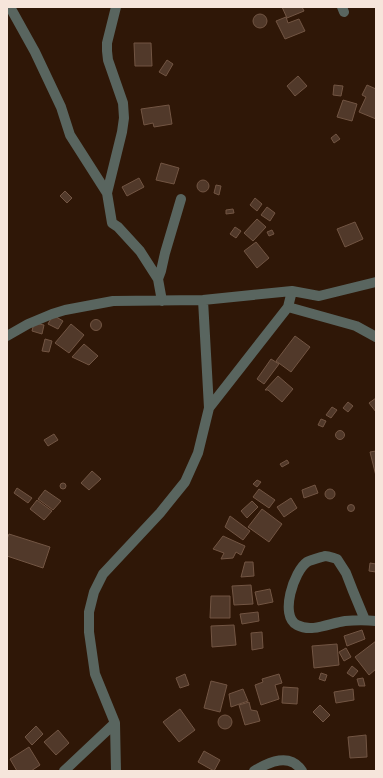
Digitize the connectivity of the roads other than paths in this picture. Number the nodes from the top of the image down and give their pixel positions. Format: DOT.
graph roads {
  1 [pos="10,7"];
  2 [pos="116,7"];
  3 [pos="107,193"];
  4 [pos="181,199"];
  5 [pos="158,279"];
  6 [pos="376,282"];
  7 [pos="292,291"];
  8 [pos="203,300"];
  9 [pos="162,301"];
  10 [pos="288,307"];
  11 [pos="7,336"];
  12 [pos="376,337"];
  13 [pos="209,408"];
  14 [pos="365,620"];
  15 [pos="376,621"];
  16 [pos="115,723"];
  17 [pos="64,771"];
  18 [pos="116,771"];
  19 [pos="254,771"];
  20 [pos="302,771"];
  1 -- 3 [label="street"];
  2 -- 3 [label="street"];
  3 -- 5 [label="street"];
  4 -- 5 [label="street"];
  5 -- 9 [label="street"];
  6 -- 7 [label="street"];
  7 -- 8 [label="street"];
  7 -- 10 [label="street"];
  8 -- 9 [label="street"];
  8 -- 13 [label="street"];
  9 -- 11 [label="street"];
  10 -- 12 [label="street"];
  10 -- 13 [label="street"];
  13 -- 16 [label="street"];
  14 -- 14 [label="street"];
  14 -- 15 [label="street"];
  16 -- 17 [label="street"];
  16 -- 18 [label="street"];
  19 -- 20 [label="street"];
}
